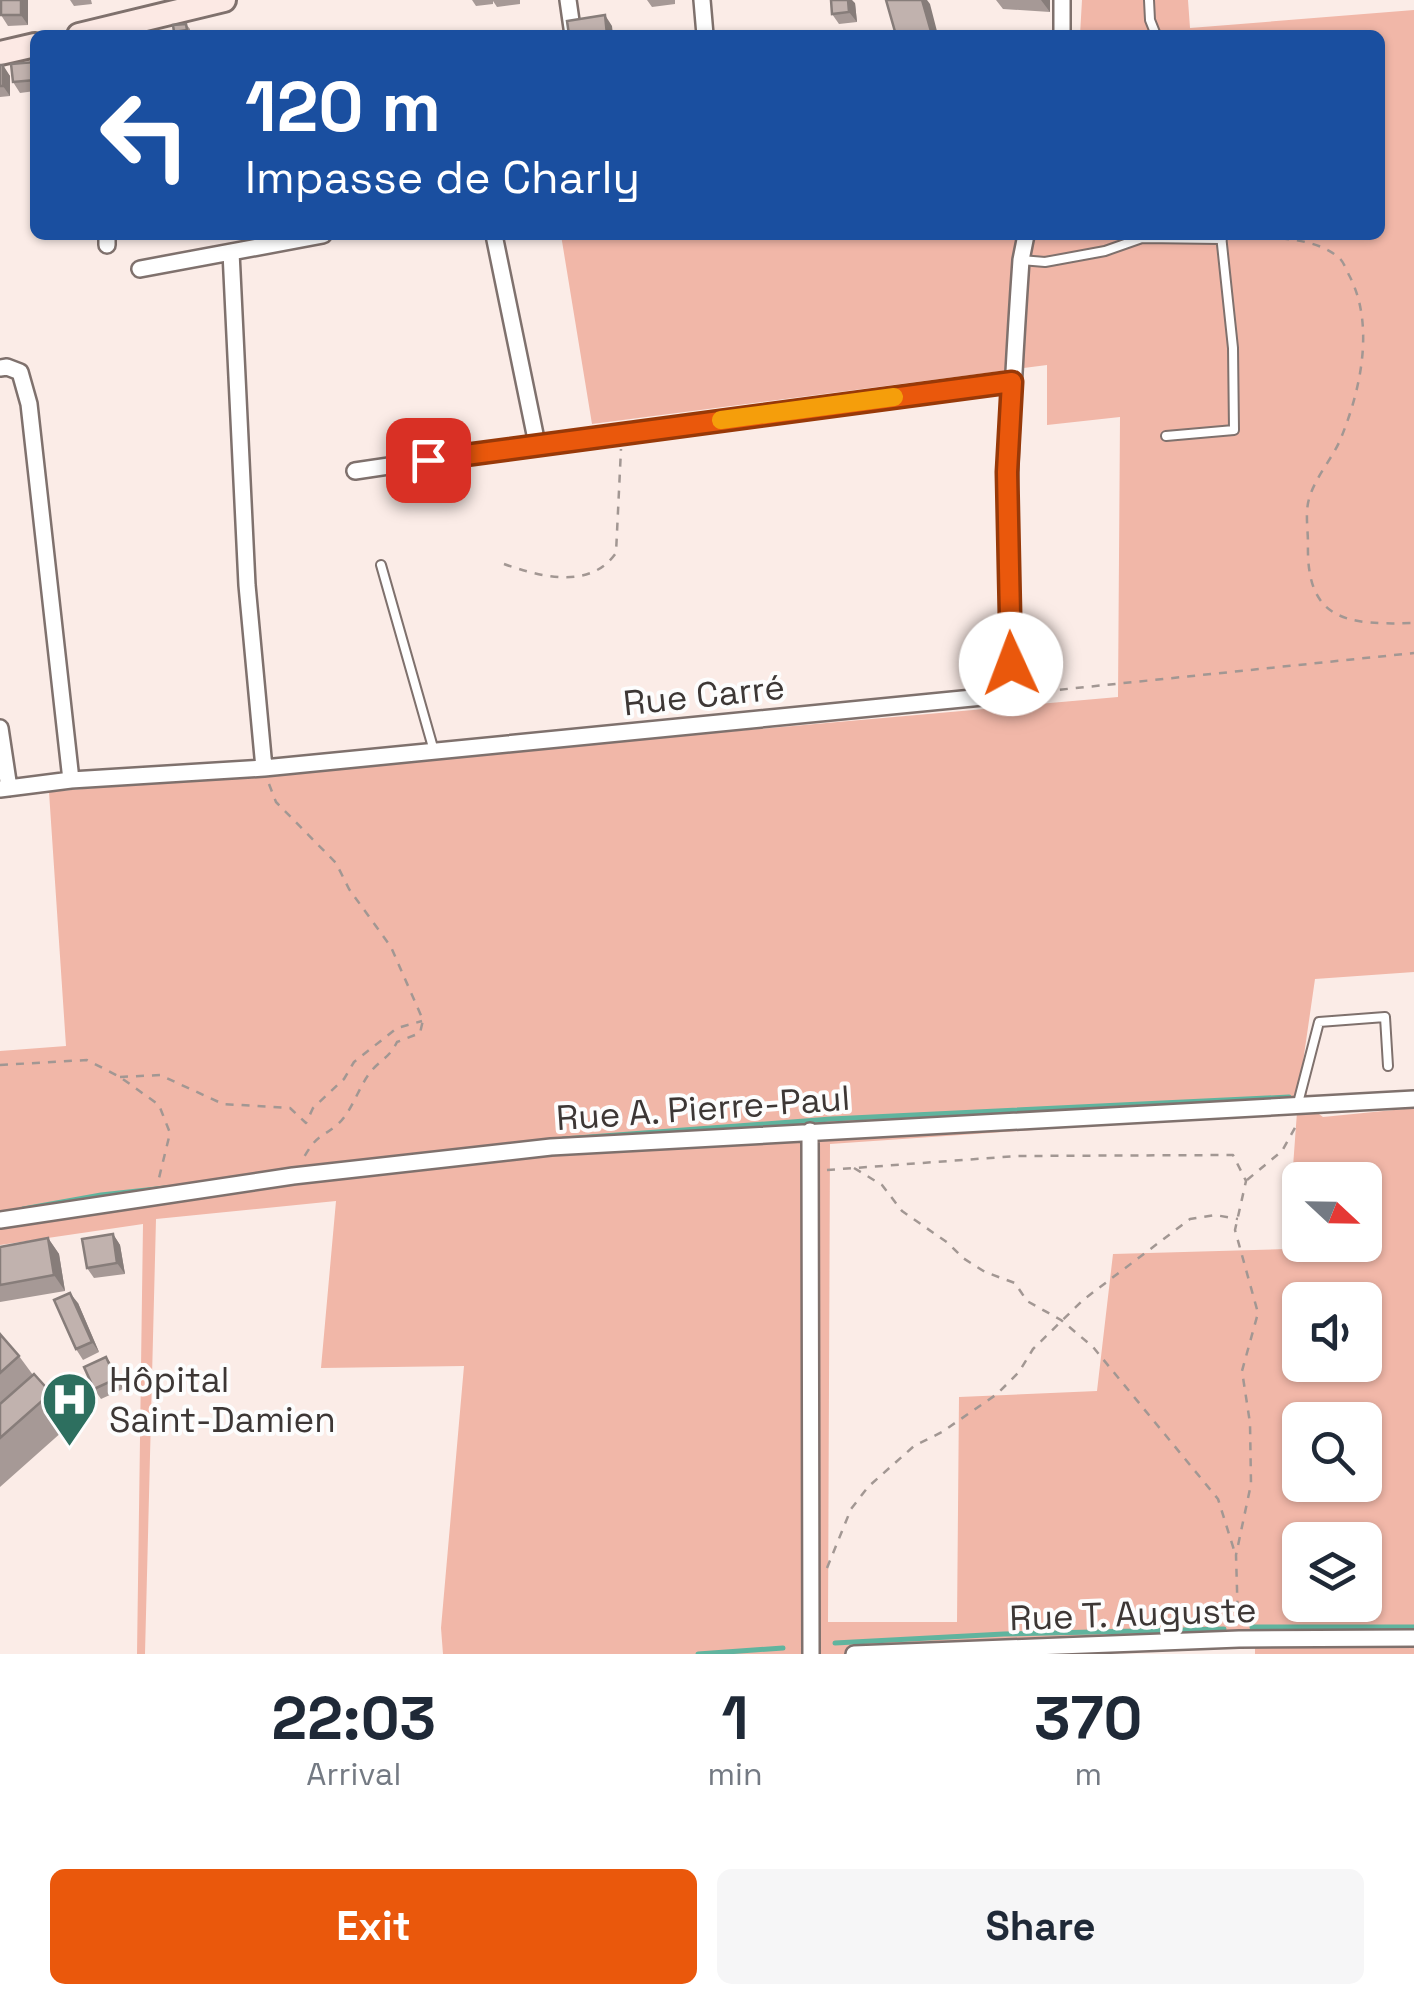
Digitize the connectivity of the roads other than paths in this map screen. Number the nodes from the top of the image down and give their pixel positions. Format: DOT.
graph roads {
  1 [pos="224,0"];
  2 [pos="568,0"];
  3 [pos="702,0"];
  4 [pos="1062,0"];
  5 [pos="1149,0"];
  6 [pos="102,30"];
  7 [pos="572,30"];
  8 [pos="705,30"];
  9 [pos="1062,30"];
  10 [pos="1154,30"];
  11 [pos="30,46"];
  12 [pos="0,52"];
  13 [pos="297,240"];
  14 [pos="495,240"];
  15 [pos="1025,240"];
  16 [pos="1136,240"];
  17 [pos="1222,240"];
  18 [pos="232,252"];
  19 [pos="1021,260"];
  20 [pos="140,269"];
  21 [pos="0,368"];
  22 [pos="1012,382"];
  23 [pos="1166,436"];
  24 [pos="537,444"];
  25 [pos="355,471"];
  26 [pos="381,565"];
  27 [pos="0,728"];
  28 [pos="434,751"];
  29 [pos="264,768"];
  30 [pos="71,780"];
  31 [pos="4,789"];
  32 [pos="1388,1066"];
  33 [pos="1414,1099"];
  34 [pos="1298,1103"];
  35 [pos="810,1131"];
  36 [pos="0,1220"];
  37 [pos="1414,1638"];
  38 [pos="811,1654"];
  39 [pos="854,1654"];
  1 -- 6 [label="main road"];
  2 -- 7 [label="street"];
  3 -- 8 [label="street"];
  4 -- 9 [label="street"];
  5 -- 10 [label="lane"];
  11 -- 12 [label="main road"];
  13 -- 18 [label="street"];
  14 -- 24 [label="street"];
  15 -- 19 [label="street"];
  16 -- 19 [label="lane"];
  17 -- 23 [label="lane"];
  18 -- 20 [label="street"];
  18 -- 29 [label="street"];
  19 -- 22 [label="street"];
  21 -- 30 [label="street"];
  22 -- 24 [label="street"];
  22 -- 28 [label="street, Rue Carré"];
  24 -- 25 [label="street"];
  26 -- 28 [label="lane"];
  27 -- 31 [label="street"];
  28 -- 29 [label="street, Rue Carré"];
  29 -- 30 [label="street, Rue Carré"];
  30 -- 31 [label="street, Rue Carré"];
  32 -- 34 [label="lane"];
  33 -- 34 [label="street, Rue A. Pierre-Paul"];
  34 -- 35 [label="street, Rue A. Pierre-Paul"];
  35 -- 36 [label="street, Rue A. Pierre-Paul"];
  35 -- 38 [label="street"];
  37 -- 39 [label="street, Rue T. Auguste"];
}
